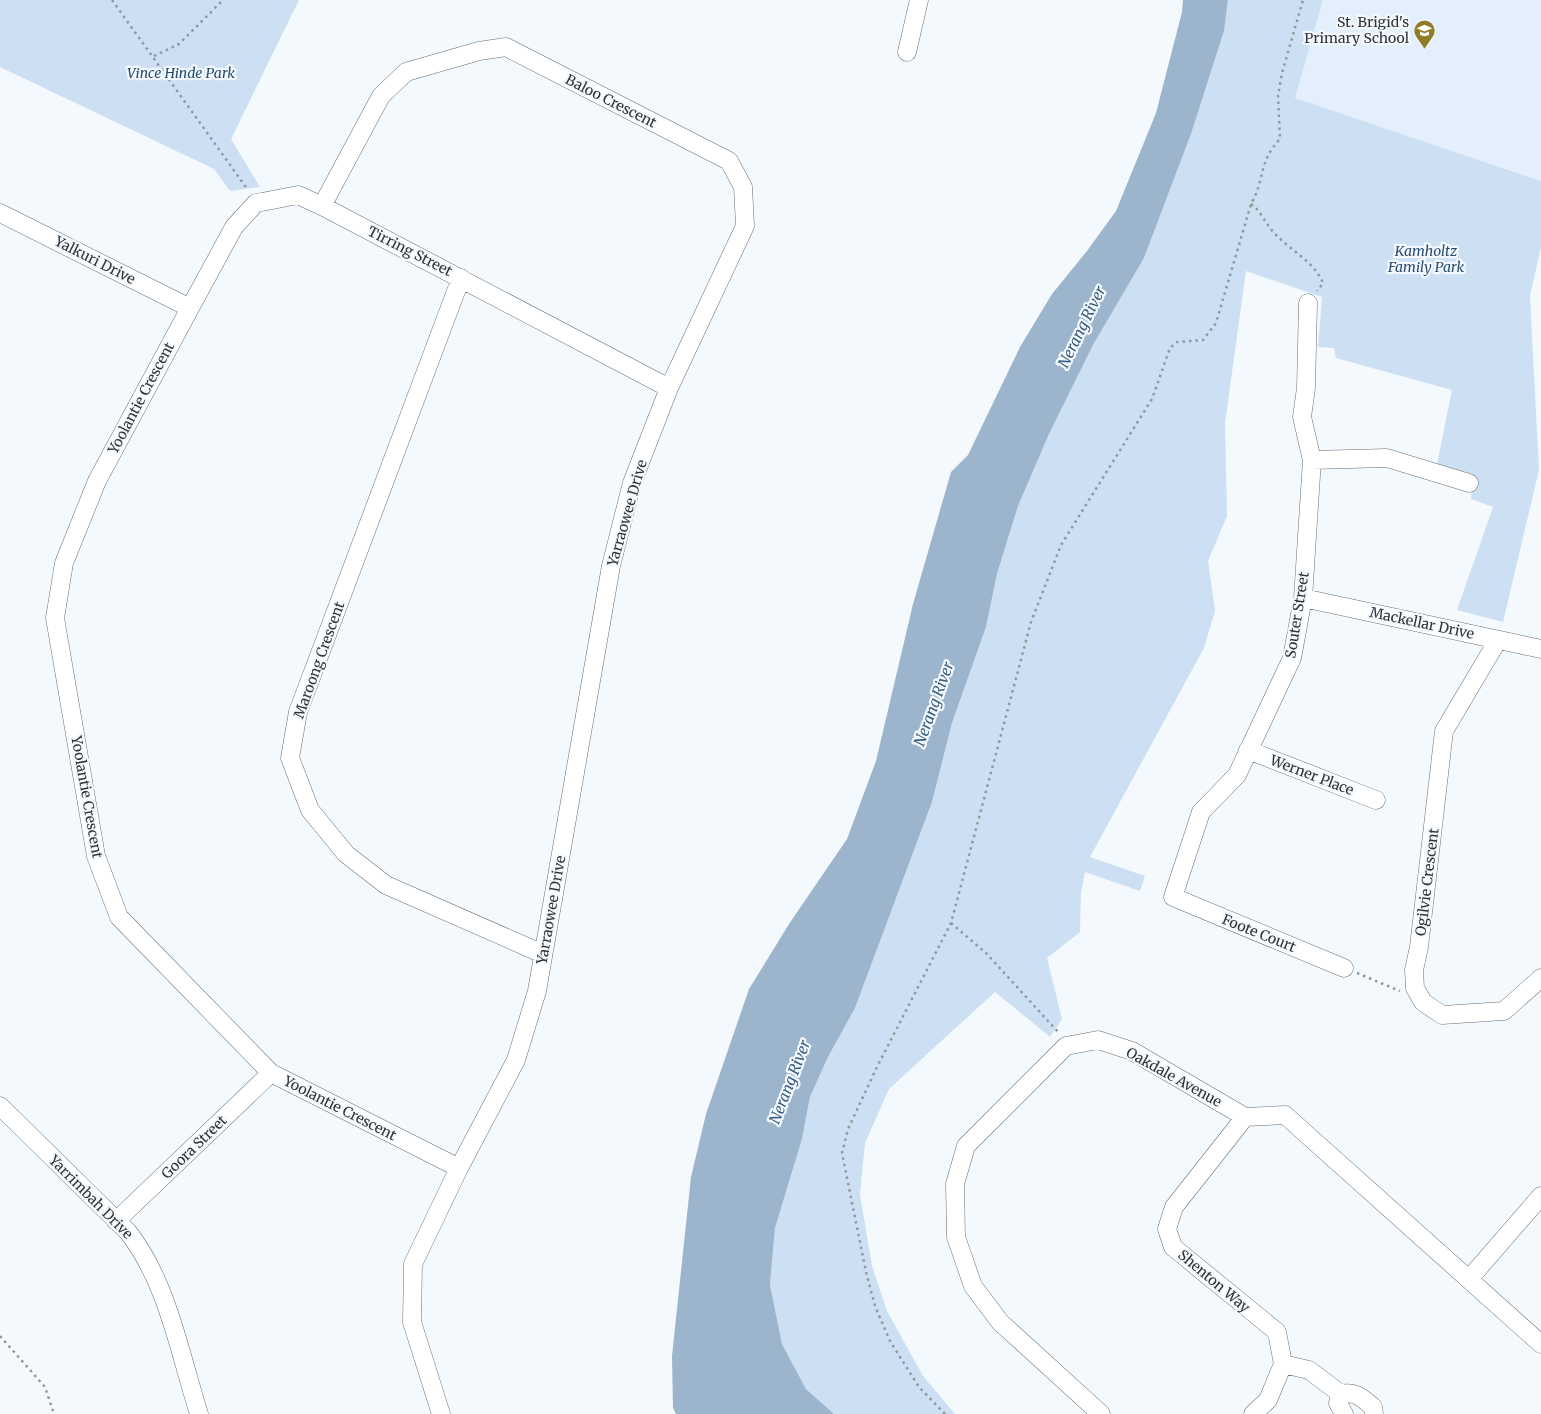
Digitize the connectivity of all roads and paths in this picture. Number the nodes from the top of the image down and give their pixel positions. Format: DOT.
graph roads {
  1 [pos="112,0"];
  2 [pos="223,0"];
  3 [pos="919,0"];
  4 [pos="1303,0"];
  5 [pos="907,52"];
  6 [pos="154,56"];
  7 [pos="256,204"];
  8 [pos="1250,204"];
  9 [pos="322,206"];
  10 [pos="0,213"];
  11 [pos="461,278"];
  12 [pos="1308,303"];
  13 [pos="190,308"];
  14 [pos="670,388"];
  15 [pos="1312,460"];
  16 [pos="1469,483"];
  17 [pos="1303,598"];
  18 [pos="1498,640"];
  19 [pos="1541,649"];
  20 [pos="1248,750"];
  21 [pos="1376,800"];
  22 [pos="1173,898"];
  23 [pos="951,923"];
  24 [pos="543,954"];
  25 [pos="1344,968"];
  26 [pos="1541,978"];
  27 [pos="1415,988"];
  28 [pos="1066,1046"];
  29 [pos="272,1073"];
  30 [pos="0,1106"];
  31 [pos="1245,1117"];
  32 [pos="459,1168"];
  33 [pos="1541,1196"];
  34 [pos="116,1221"];
  35 [pos="1469,1279"];
  36 [pos="0,1336"];
  37 [pos="1541,1344"];
  38 [pos="1283,1364"];
  39 [pos="1341,1394"];
  40 [pos="54,1414"];
  41 [pos="199,1414"];
  42 [pos="441,1414"];
  43 [pos="945,1414"];
  44 [pos="1101,1414"];
  45 [pos="1253,1414"];
  46 [pos="1344,1414"];
  47 [pos="1374,1414"];
  1 -- 6 [label="path"];
  2 -- 6 [label="path"];
  3 -- 5 [label="street"];
  4 -- 8 [label="path"];
  6 -- 7 [label="path"];
  7 -- 9 [label="street, Tirring Street"];
  7 -- 13 [label="street"];
  8 -- 12 [label="path"];
  8 -- 23 [label="path"];
  9 -- 11 [label="street, Tirring Street"];
  9 -- 14 [label="street, Baloo Crescent"];
  10 -- 13 [label="street, Yalkuri Drive"];
  11 -- 14 [label="street, Tirring Street"];
  11 -- 24 [label="street, Maroong Crescent"];
  12 -- 15 [label="street, Souter Street"];
  13 -- 29 [label="street, Yoolantie Crescent"];
  14 -- 24 [label="street, Yarraowee Drive"];
  15 -- 16 [label="street"];
  15 -- 17 [label="street, Souter Street"];
  17 -- 18 [label="street, Mackellar Drive"];
  17 -- 20 [label="street, Souter Street"];
  18 -- 19 [label="street, Mackellar Drive"];
  18 -- 27 [label="street, Ogilvie Crescent"];
  20 -- 21 [label="street, Werner Place"];
  20 -- 22 [label="street, Souter Street"];
  22 -- 25 [label="street, Foote Court"];
  23 -- 28 [label="path"];
  23 -- 43 [label="path"];
  24 -- 32 [label="street, Yarraowee Drive"];
  25 -- 27 [label="path"];
  26 -- 27 [label="street"];
  28 -- 31 [label="street, Oakdale Avenue"];
  28 -- 44 [label="street"];
  29 -- 32 [label="street, Yoolantie Crescent"];
  29 -- 34 [label="street, Goora Street"];
  30 -- 34 [label="street, Yarrimbah Drive"];
  31 -- 35 [label="street"];
  31 -- 38 [label="street, Shenton Way"];
  32 -- 42 [label="street, Yarraowee Drive"];
  33 -- 35 [label="street"];
  34 -- 41 [label="street, Yarrimbah Drive"];
  35 -- 37 [label="street"];
  36 -- 40 [label="path"];
  38 -- 39 [label="street"];
  38 -- 45 [label="street"];
  39 -- 46 [label="street"];
  39 -- 47 [label="street"];
}
